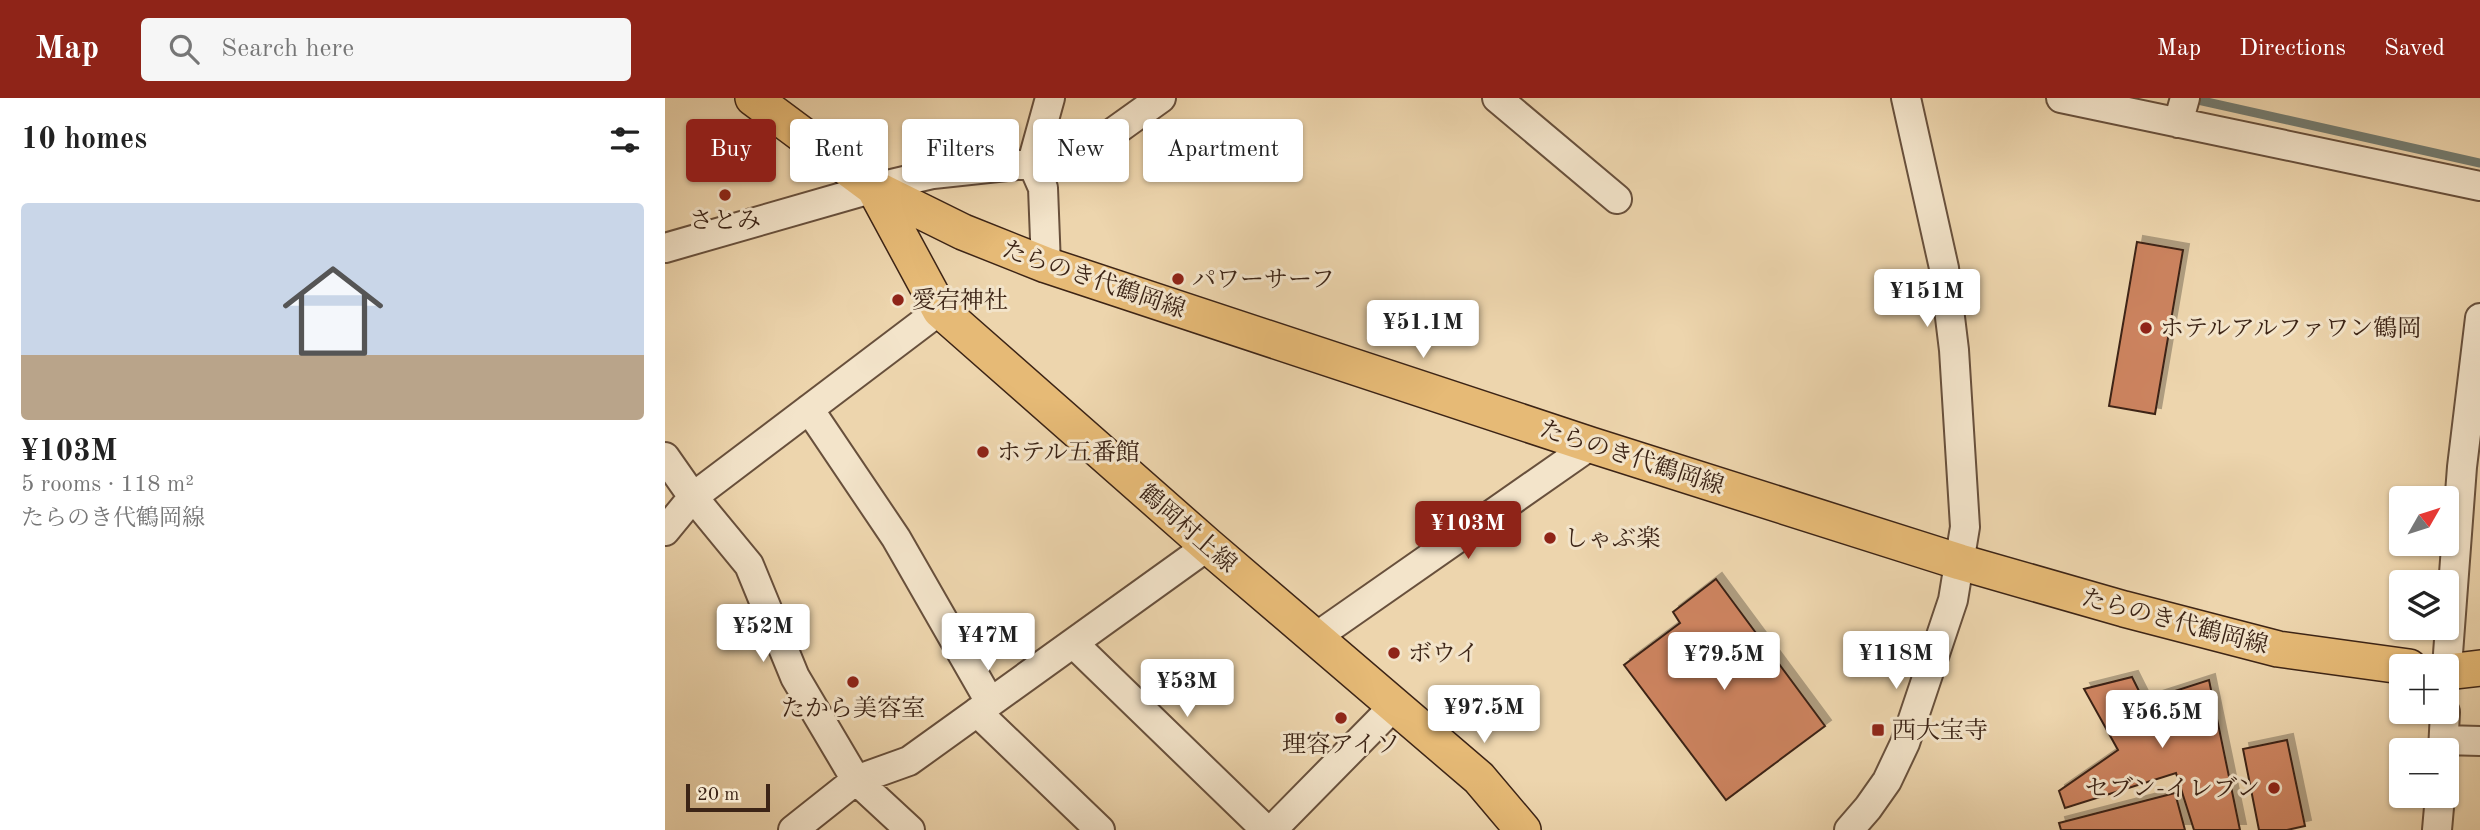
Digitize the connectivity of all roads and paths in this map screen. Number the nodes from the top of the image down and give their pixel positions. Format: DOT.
graph roads {
  1 [pos="753,98"];
  2 [pos="1050,98"];
  3 [pos="1161,98"];
  4 [pos="1497,98"];
  5 [pos="1906,98"];
  6 [pos="2061,98"];
  7 [pos="2181,110"];
  8 [pos="1032,163"];
  9 [pos="2480,186"];
  10 [pos="874,188"];
  11 [pos="1617,200"];
  12 [pos="665,248"];
  13 [pos="1046,265"];
  14 [pos="940,310"];
  15 [pos="2480,318"];
  16 [pos="2476,380"];
  17 [pos="809,409"];
  18 [pos="1591,445"];
  19 [pos="665,457"];
  20 [pos="2471,468"];
  21 [pos="692,497"];
  22 [pos="665,531"];
  23 [pos="1208,545"];
  24 [pos="1960,562"];
  25 [pos="1316,637"];
  26 [pos="1073,643"];
  27 [pos="2449,654"];
  28 [pos="2389,664"];
  29 [pos="2480,667"];
  30 [pos="2459,669"];
  31 [pos="1395,705"];
  32 [pos="983,707"];
  33 [pos="2480,741"];
  34 [pos="2459,744"];
  35 [pos="856,780"];
  36 [pos="2438,808"];
  37 [pos="793,830"];
  38 [pos="910,830"];
  39 [pos="1100,830"];
  40 [pos="1266,830"];
  41 [pos="1272,830"];
  42 [pos="1523,830"];
  43 [pos="1849,830"];
  44 [pos="2437,830"];
  1 -- 10 [label="main road, 鶴岡村上線"];
  2 -- 8 [label="street"];
  3 -- 8 [label="street"];
  4 -- 11 [label="street"];
  5 -- 24 [label="street"];
  6 -- 7 [label="street"];
  7 -- 9 [label="street"];
  8 -- 10 [label="street"];
  8 -- 13 [label="street"];
  10 -- 12 [label="street"];
  10 -- 13 [label="main road, たらのき代鶴岡線"];
  10 -- 14 [label="main road, 鶴岡村上線"];
  13 -- 18 [label="main road, たらのき代鶴岡線"];
  14 -- 17 [label="street"];
  14 -- 23 [label="main road, 鶴岡村上線"];
  15 -- 16 [label="street"];
  16 -- 20 [label="street"];
  17 -- 21 [label="street"];
  17 -- 32 [label="street"];
  18 -- 24 [label="main road, たらのき代鶴岡線"];
  18 -- 25 [label="street"];
  19 -- 21 [label="street"];
  20 -- 27 [label="street"];
  21 -- 22 [label="street"];
  21 -- 35 [label="street"];
  23 -- 25 [label="main road, 鶴岡村上線"];
  23 -- 26 [label="street"];
  24 -- 28 [label="main road, たらのき代鶴岡線"];
  24 -- 43 [label="street"];
  25 -- 31 [label="main road, 鶴岡村上線"];
  26 -- 32 [label="street"];
  26 -- 40 [label="street"];
  29 -- 30 [label="main road"];
  31 -- 41 [label="street"];
  31 -- 42 [label="main road, 鶴岡村上線"];
  32 -- 35 [label="street"];
  32 -- 39 [label="street"];
  33 -- 34 [label="street"];
  35 -- 37 [label="street"];
  35 -- 38 [label="street"];
  36 -- 44 [label="street"];
}
